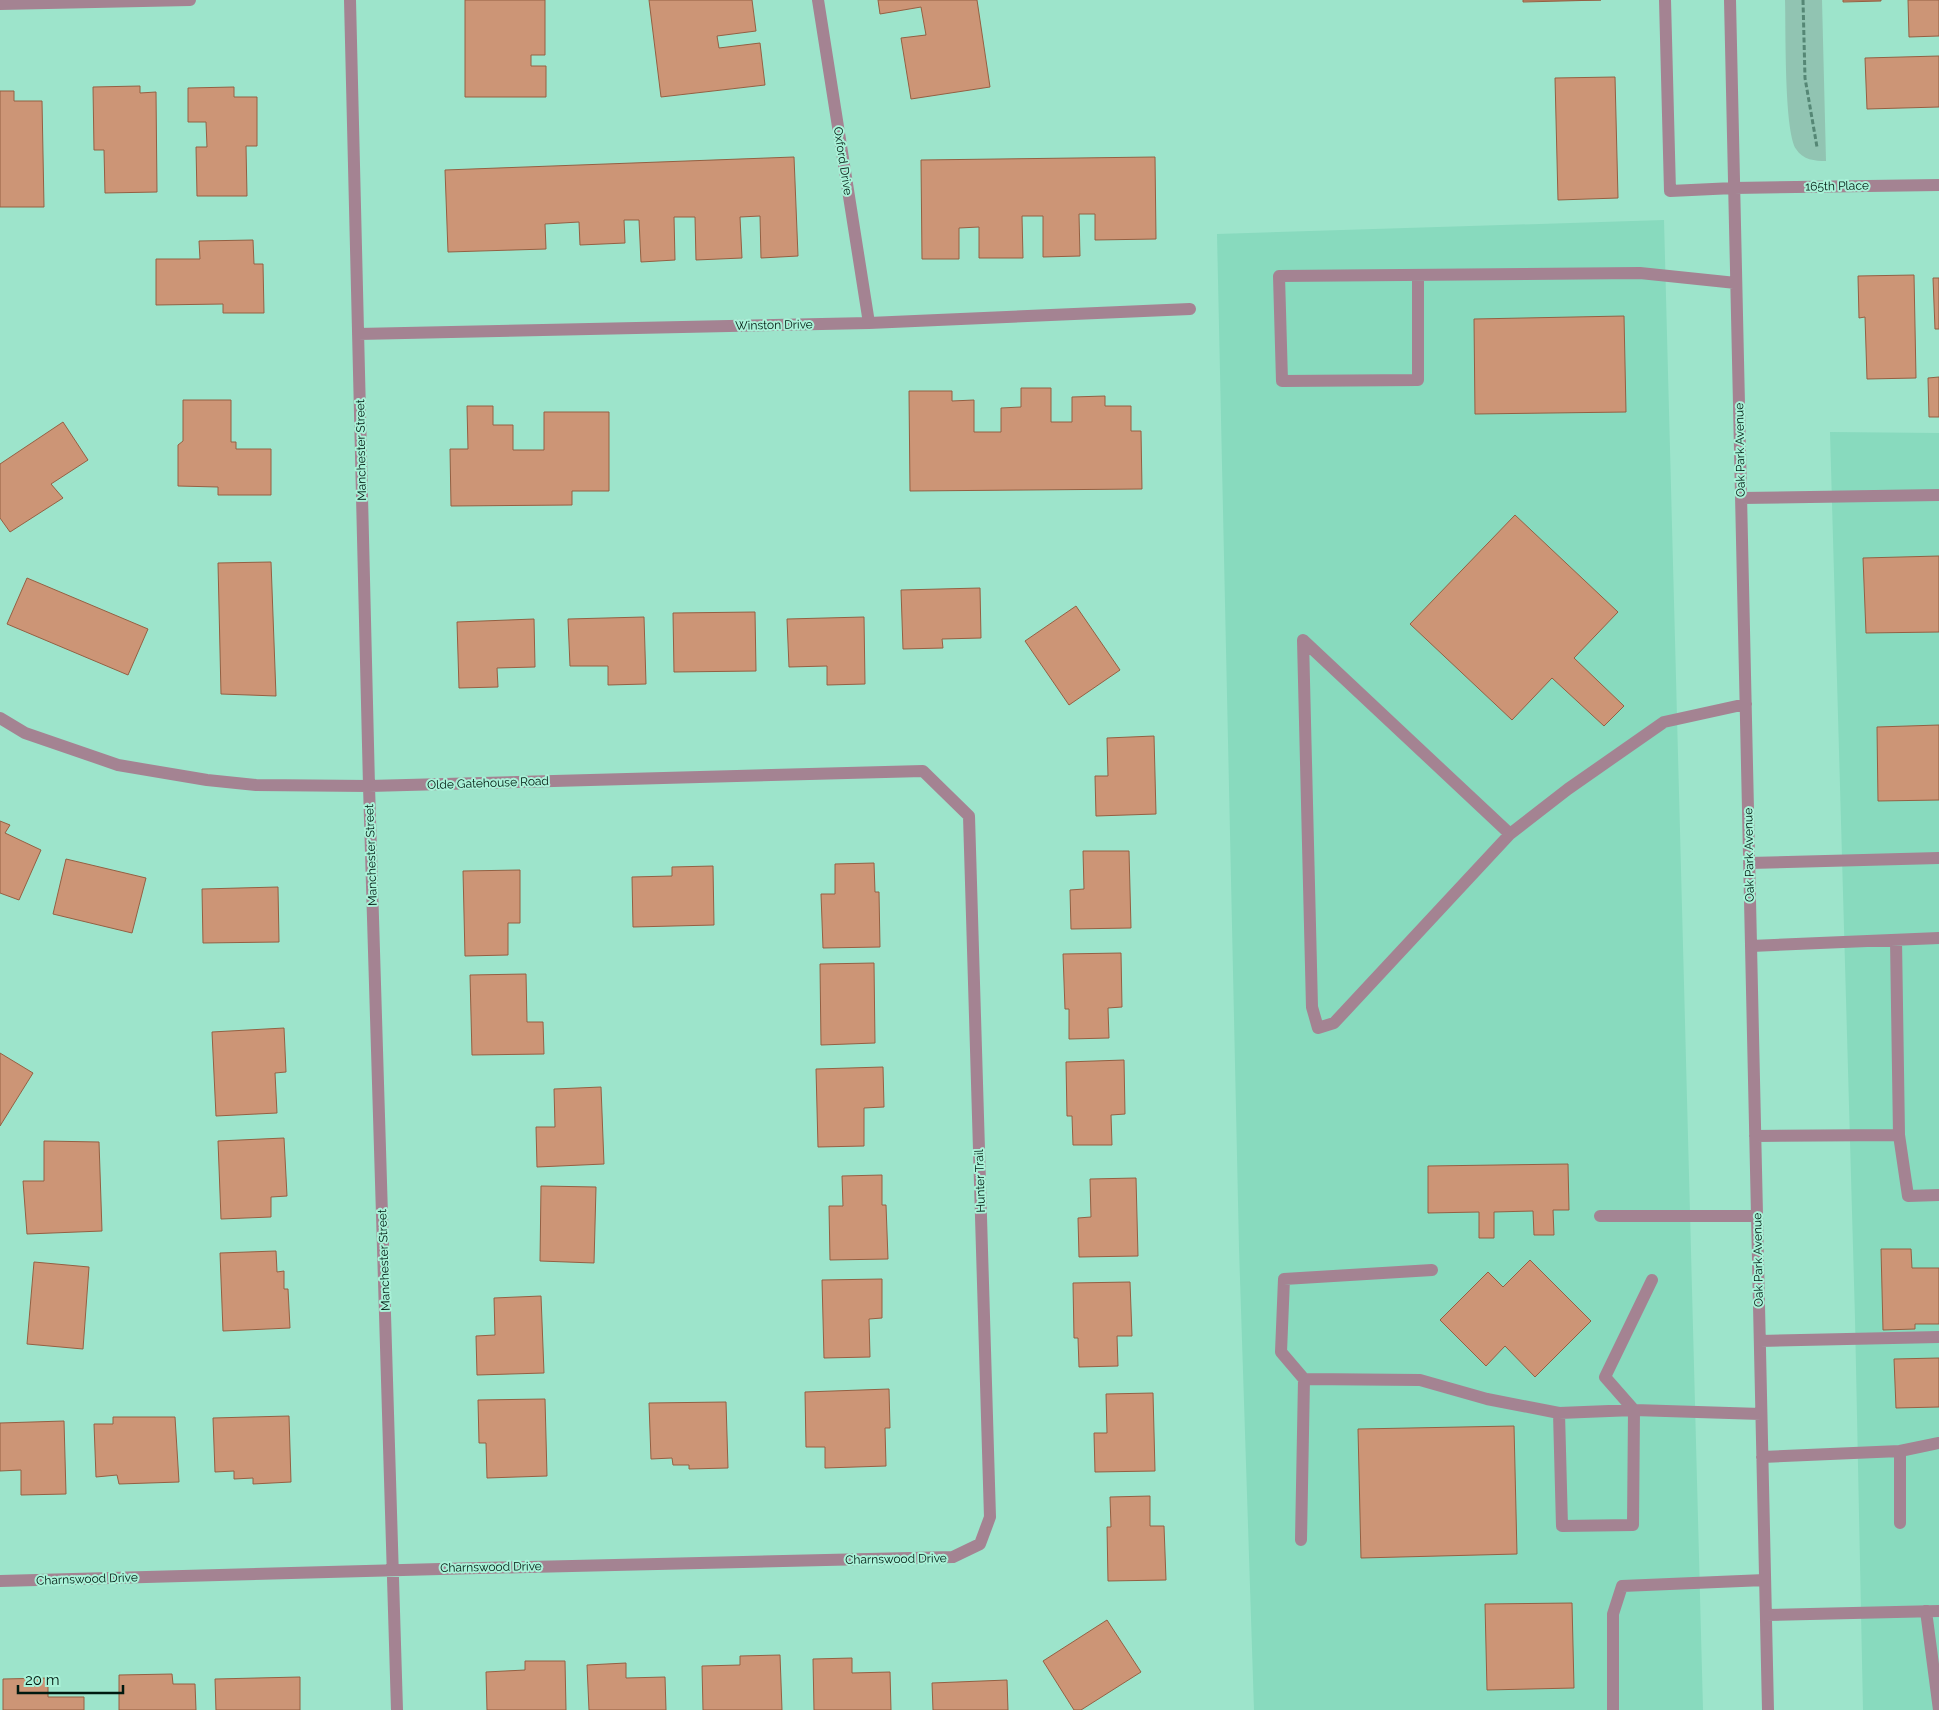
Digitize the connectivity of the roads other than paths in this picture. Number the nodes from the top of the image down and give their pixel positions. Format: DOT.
graph roads {
  1 [pos="190,0"];
  2 [pos="350,0"];
  3 [pos="818,0"];
  4 [pos="1665,0"];
  5 [pos="1730,0"];
  6 [pos="0,4"];
  7 [pos="1939,185"];
  8 [pos="1734,188"];
  9 [pos="1418,275"];
  10 [pos="1736,283"];
  11 [pos="1190,309"];
  12 [pos="869,323"];
  13 [pos="358,334"];
  14 [pos="1939,495"];
  15 [pos="1741,498"];
  16 [pos="1746,704"];
  17 [pos="0,718"];
  18 [pos="369,786"];
  19 [pos="969,816"];
  20 [pos="1510,834"];
  21 [pos="1939,858"];
  22 [pos="1749,863"];
  23 [pos="1939,938"];
  24 [pos="1896,940"];
  25 [pos="1751,946"];
  26 [pos="1899,1135"];
  27 [pos="1755,1136"];
  28 [pos="1939,1195"];
  29 [pos="1600,1216"];
  30 [pos="1757,1216"];
  31 [pos="1432,1270"];
  32 [pos="1652,1280"];
  33 [pos="1939,1337"];
  34 [pos="1760,1341"];
  35 [pos="1304,1379"];
  36 [pos="1634,1410"];
  37 [pos="1559,1413"];
  38 [pos="1761,1414"];
  39 [pos="1939,1443"];
  40 [pos="1900,1451"];
  41 [pos="1762,1457"];
  42 [pos="1900,1523"];
  43 [pos="1301,1540"];
  44 [pos="980,1544"];
  45 [pos="394,1570"];
  46 [pos="1765,1580"];
  47 [pos="0,1581"];
  48 [pos="1926,1611"];
  49 [pos="1939,1611"];
  50 [pos="1766,1615"];
  51 [pos="397,1710"];
  52 [pos="1614,1710"];
  53 [pos="1768,1710"];
  54 [pos="1939,1710"];
  1 -- 6 [label="street"];
  2 -- 13 [label="street, Manchester Street"];
  3 -- 12 [label="street, Oxford Drive"];
  4 -- 8 [label="street, 165th Place"];
  5 -- 8 [label="street, Oak Park Avenue"];
  7 -- 8 [label="street, 165th Place"];
  8 -- 10 [label="street, Oak Park Avenue"];
  9 -- 9 [label="street"];
  9 -- 10 [label="street"];
  10 -- 15 [label="street, Oak Park Avenue"];
  11 -- 12 [label="street, Winston Drive"];
  12 -- 13 [label="street, Winston Drive"];
  13 -- 18 [label="street, Manchester Street"];
  14 -- 15 [label="street"];
  15 -- 16 [label="street, Oak Park Avenue"];
  16 -- 20 [label="street"];
  16 -- 22 [label="street, Oak Park Avenue"];
  17 -- 18 [label="street, Olde Gatehouse Road"];
  18 -- 19 [label="street, Olde Gatehouse Road"];
  18 -- 45 [label="street, Manchester Street"];
  19 -- 44 [label="street, Hunter Trail"];
  20 -- 20 [label="street"];
  21 -- 22 [label="street"];
  22 -- 25 [label="street, Oak Park Avenue"];
  23 -- 24 [label="street"];
  24 -- 25 [label="street"];
  24 -- 26 [label="street"];
  25 -- 27 [label="street, Oak Park Avenue"];
  26 -- 27 [label="street"];
  26 -- 28 [label="street"];
  27 -- 30 [label="street, Oak Park Avenue"];
  29 -- 30 [label="street"];
  30 -- 34 [label="street, Oak Park Avenue"];
  31 -- 35 [label="street"];
  32 -- 36 [label="street"];
  33 -- 34 [label="street"];
  34 -- 38 [label="street, Oak Park Avenue"];
  35 -- 37 [label="street"];
  35 -- 43 [label="street"];
  36 -- 37 [label="street"];
  36 -- 37 [label="street"];
  36 -- 38 [label="street"];
  38 -- 41 [label="street, Oak Park Avenue"];
  39 -- 40 [label="street"];
  40 -- 41 [label="street"];
  40 -- 42 [label="street"];
  41 -- 46 [label="street, Oak Park Avenue"];
  44 -- 45 [label="street, Charnswood Drive"];
  45 -- 47 [label="street, Charnswood Drive"];
  45 -- 51 [label="street, Manchester Street"];
  46 -- 50 [label="street, Oak Park Avenue"];
  46 -- 52 [label="street"];
  48 -- 49 [label="street"];
  48 -- 50 [label="street"];
  48 -- 54 [label="street"];
  50 -- 53 [label="street, Oak Park Avenue"];
}
